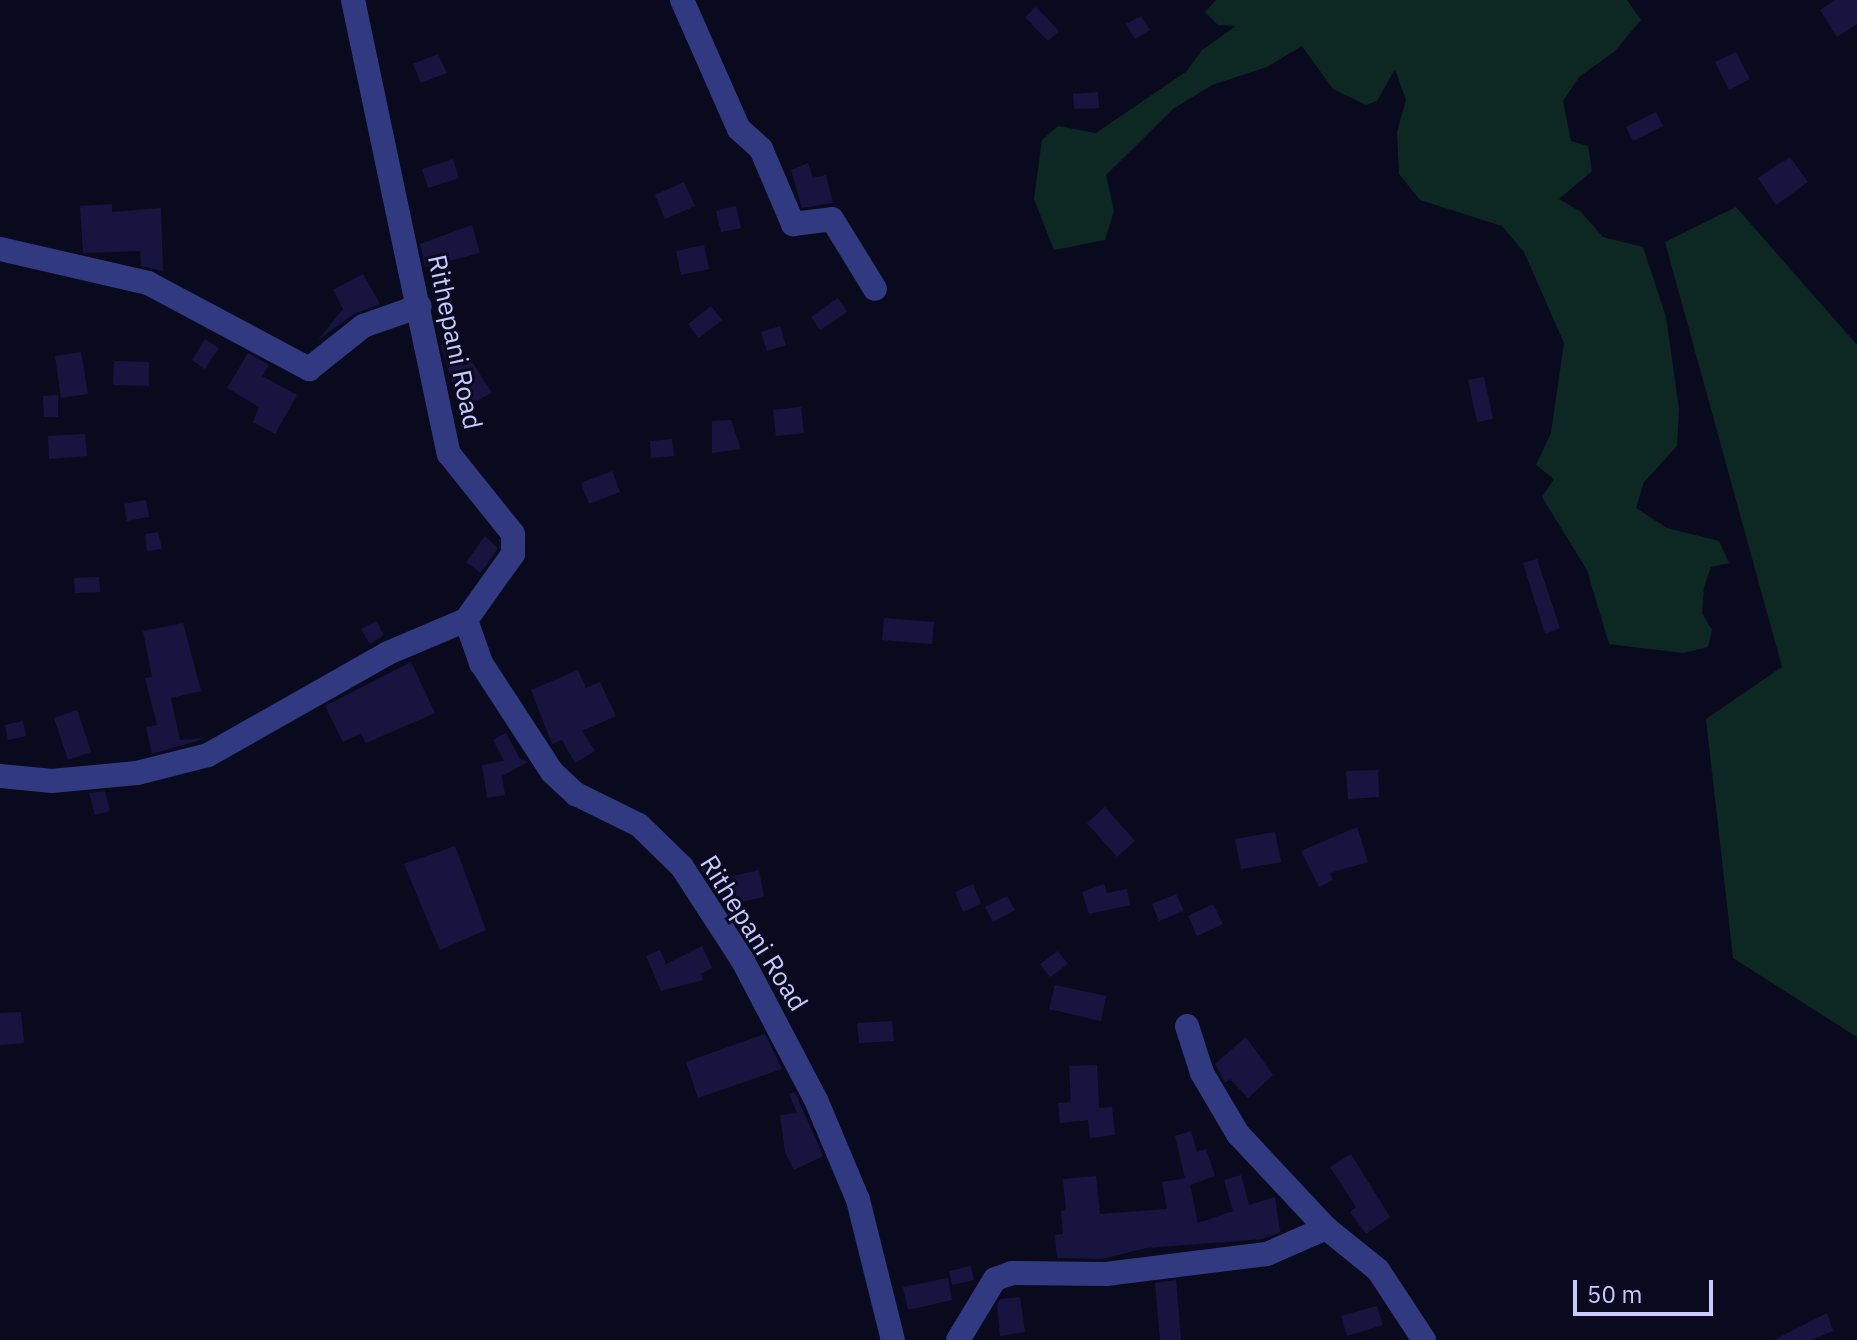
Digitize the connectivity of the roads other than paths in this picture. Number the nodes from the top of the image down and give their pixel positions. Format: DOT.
graph roads {
  1 [pos="353,0"];
  2 [pos="682,0"];
  3 [pos="0,249"];
  4 [pos="875,289"];
  5 [pos="420,306"];
  6 [pos="466,620"];
  7 [pos="0,776"];
  8 [pos="1187,1026"];
  9 [pos="1326,1228"];
  10 [pos="893,1340"];
  11 [pos="958,1340"];
  12 [pos="1424,1340"];
  1 -- 5 [label="street, Rithepani Road"];
  2 -- 4 [label="street"];
  3 -- 5 [label="street"];
  5 -- 6 [label="street, Rithepani Road"];
  6 -- 7 [label="street"];
  6 -- 10 [label="street, Rithepani Road"];
  8 -- 9 [label="street"];
  9 -- 11 [label="street"];
  9 -- 12 [label="street"];
}
